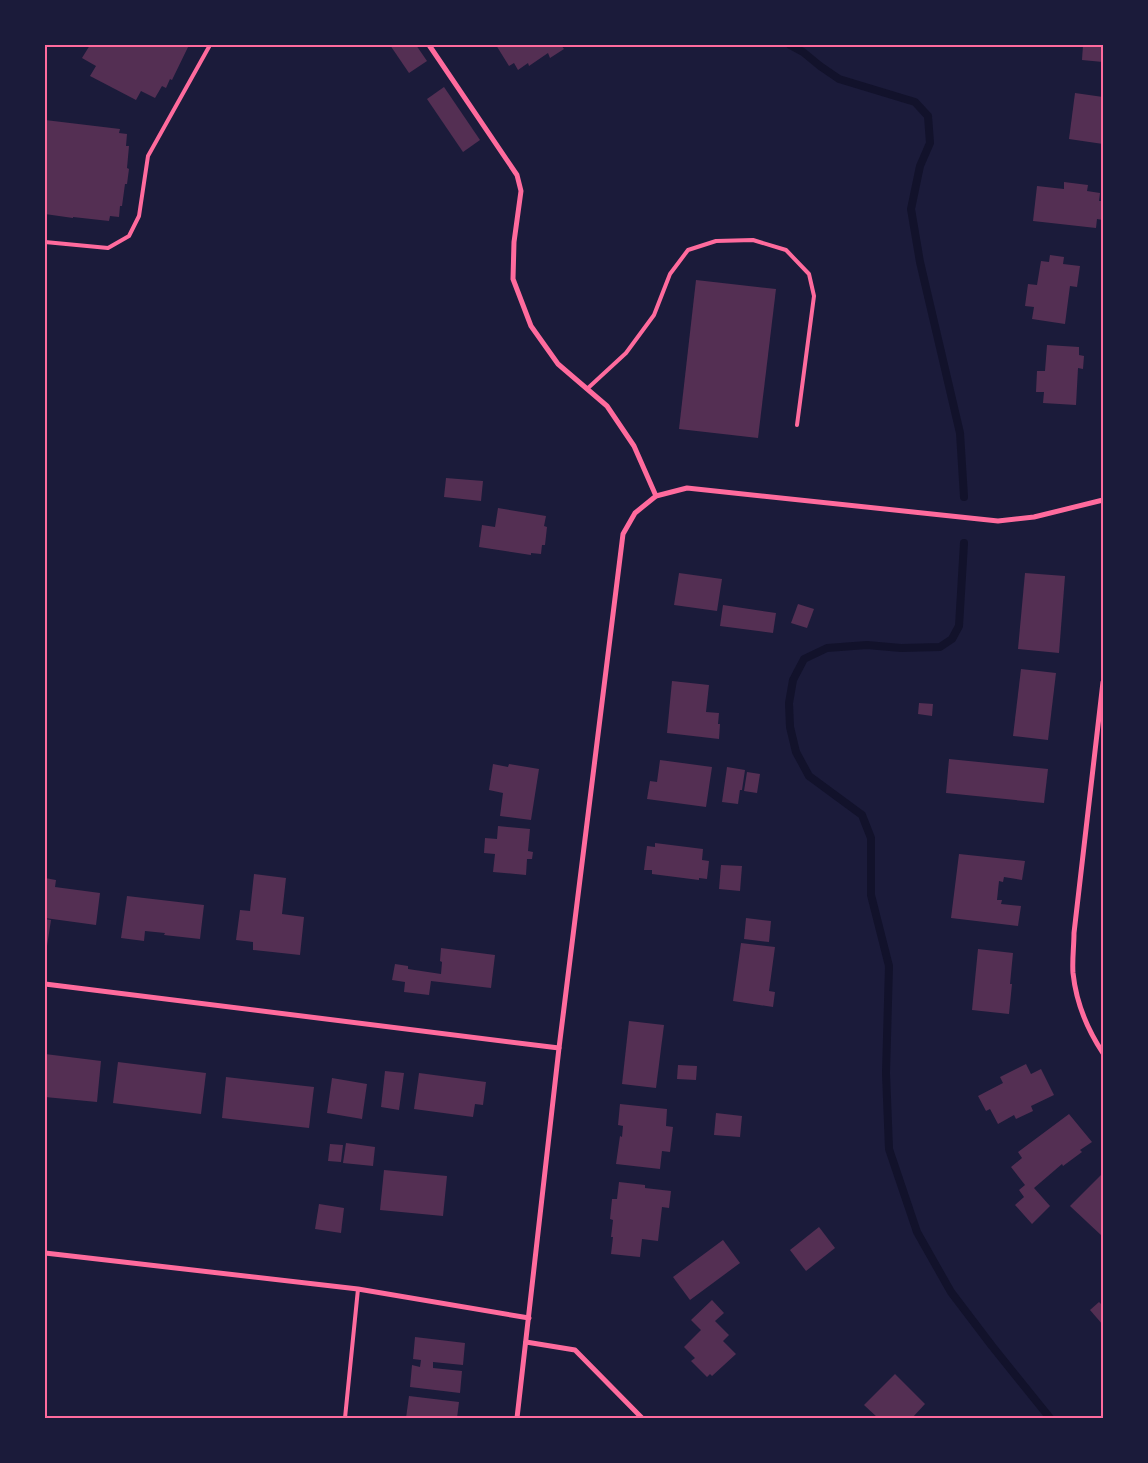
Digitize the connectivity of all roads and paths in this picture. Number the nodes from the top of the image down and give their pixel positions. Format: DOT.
graph roads {
  1 [pos="210,45"];
  2 [pos="429,45"];
  3 [pos="45,242"];
  4 [pos="587,389"];
  5 [pos="797,425"];
  6 [pos="656,496"];
  7 [pos="1103,500"];
  8 [pos="1103,682"];
  9 [pos="1102,697"];
  10 [pos="45,984"];
  11 [pos="559,1048"];
  12 [pos="1103,1053"];
  13 [pos="45,1253"];
  14 [pos="358,1289"];
  15 [pos="529,1318"];
  16 [pos="526,1342"];
  17 [pos="345,1418"];
  18 [pos="517,1418"];
  19 [pos="642,1418"];
  1 -- 3 [label="lane"];
  2 -- 4 [label="street"];
  4 -- 5 [label="lane"];
  4 -- 6 [label="street"];
  6 -- 7 [label="street"];
  6 -- 11 [label="street"];
  8 -- 9 [label="street"];
  9 -- 12 [label="street"];
  10 -- 11 [label="street"];
  11 -- 15 [label="street"];
  13 -- 14 [label="street"];
  14 -- 15 [label="street"];
  14 -- 17 [label="lane"];
  15 -- 16 [label="street"];
  16 -- 18 [label="street"];
  16 -- 19 [label="street"];
}
